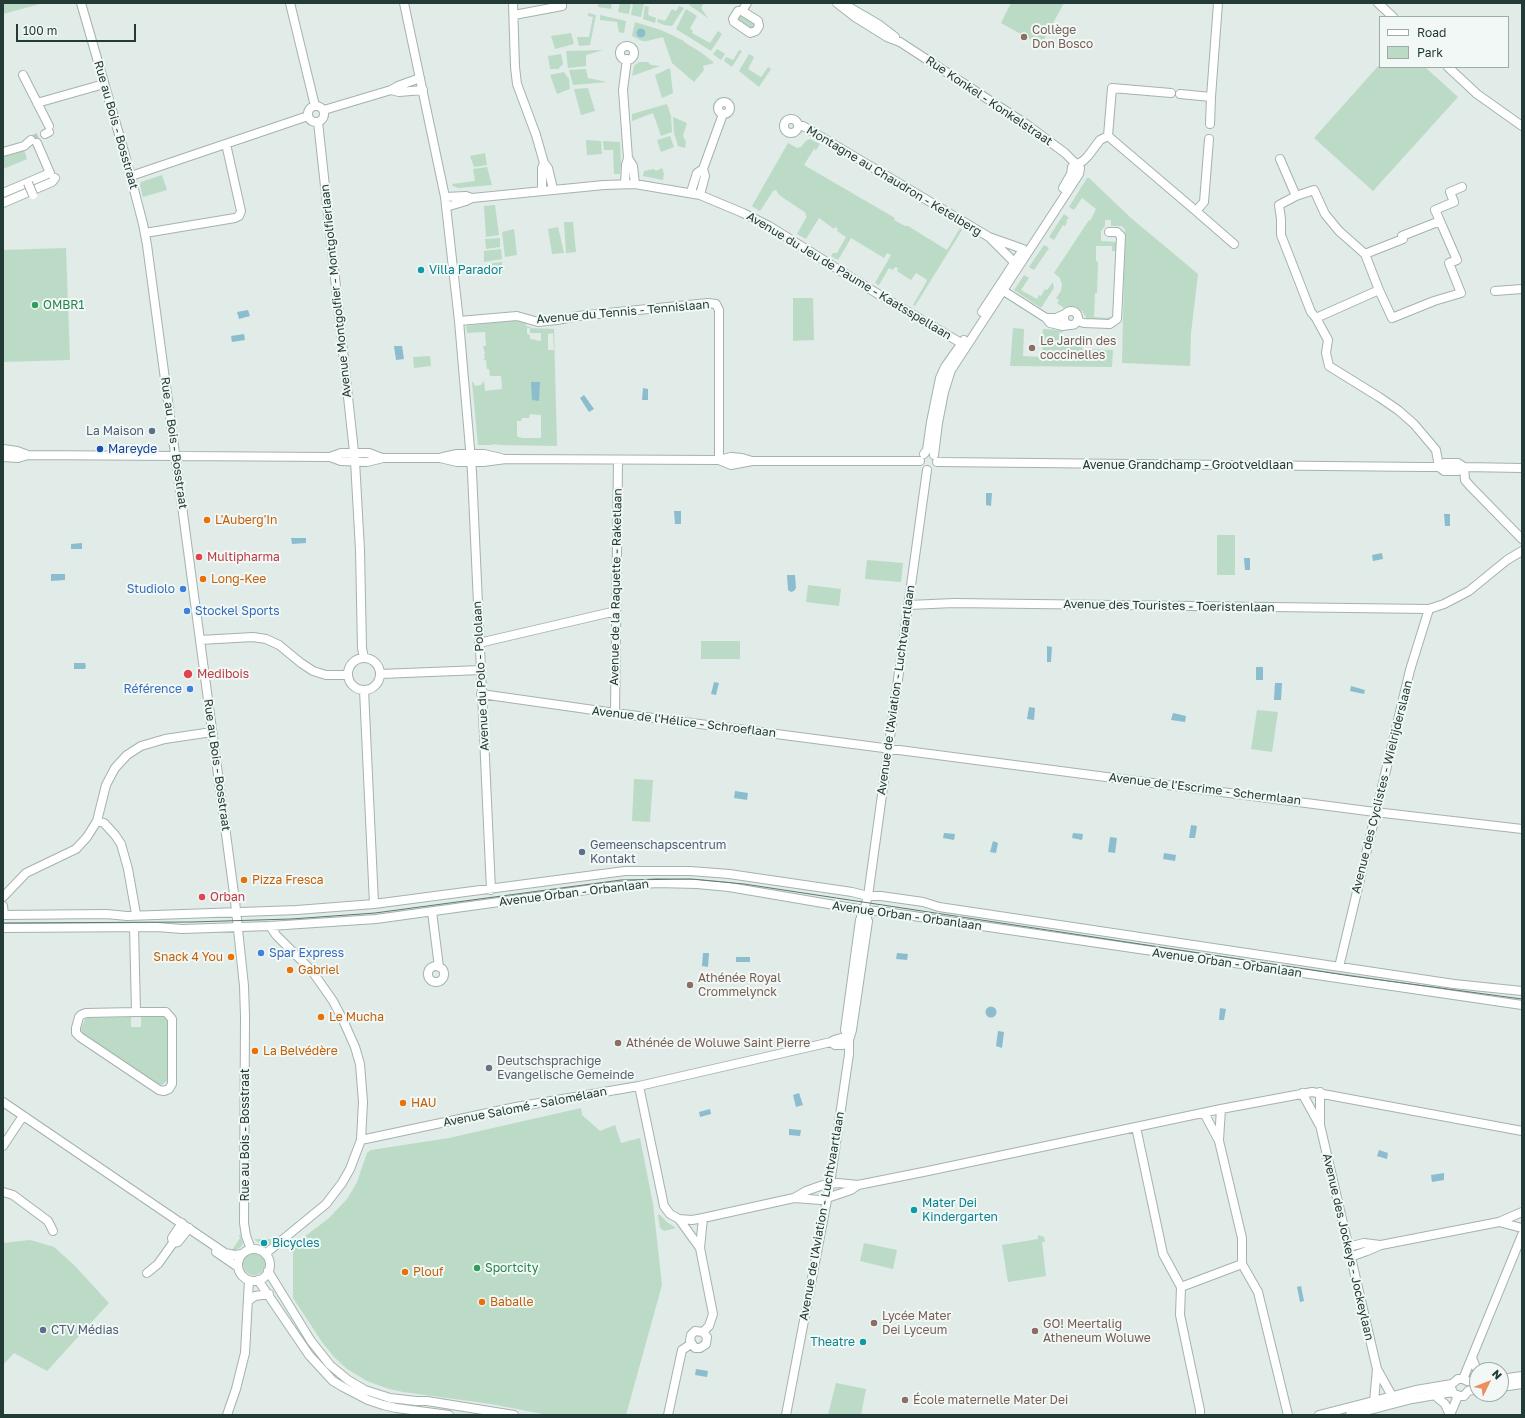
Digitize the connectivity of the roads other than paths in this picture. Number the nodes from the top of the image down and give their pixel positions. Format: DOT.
graph roads {
  1 [pos="81,3"];
  2 [pos="290,3"];
  3 [pos="404,3"];
  4 [pos="513,3"];
  5 [pos="562,3"];
  6 [pos="747,3"];
  7 [pos="837,3"];
  8 [pos="842,3"];
  9 [pos="1218,3"];
  10 [pos="1378,3"];
  11 [pos="742,11"];
  12 [pos="514,15"];
  13 [pos="1392,16"];
  14 [pos="900,42"];
  15 [pos="628,59"];
  16 [pos="1449,68"];
  17 [pos="23,75"];
  18 [pos="420,78"];
  19 [pos="104,84"];
  20 [pos="391,90"];
  21 [pos="423,90"];
  22 [pos="1171,93"];
  23 [pos="1180,94"];
  24 [pos="1211,97"];
  25 [pos="37,103"];
  26 [pos="315,106"];
  27 [pos="324,110"];
  28 [pos="722,114"];
  29 [pos="308,116"];
  30 [pos="318,122"];
  31 [pos="1210,124"];
  32 [pos="798,126"];
  33 [pos="1522,126"];
  34 [pos="48,131"];
  35 [pos="1108,136"];
  36 [pos="1209,138"];
  37 [pos="226,144"];
  38 [pos="3,152"];
  39 [pos="628,158"];
  40 [pos="1280,159"];
  41 [pos="544,163"];
  42 [pos="1076,164"];
  43 [pos="703,169"];
  44 [pos="131,176"];
  45 [pos="55,178"];
  46 [pos="28,183"];
  47 [pos="625,184"];
  48 [pos="635,184"];
  49 [pos="1462,187"];
  50 [pos="553,189"];
  51 [pos="542,190"];
  52 [pos="691,192"];
  53 [pos="3,193"];
  54 [pos="34,195"];
  55 [pos="700,195"];
  56 [pos="1296,196"];
  57 [pos="445,197"];
  58 [pos="472,198"];
  59 [pos="3,203"];
  60 [pos="446,207"];
  61 [pos="3,208"];
  62 [pos="1196,211"];
  63 [pos="1440,221"];
  64 [pos="1109,232"];
  65 [pos="145,233"];
  66 [pos="989,238"];
  67 [pos="1234,244"];
  68 [pos="1365,254"];
  69 [pos="1021,257"];
  70 [pos="1000,289"];
  71 [pos="1522,289"];
  72 [pos="1379,290"];
  73 [pos="1495,291"];
  74 [pos="1065,314"];
  75 [pos="1046,318"];
  76 [pos="1316,318"];
  77 [pos="459,321"];
  78 [pos="1077,321"];
  79 [pos="1068,325"];
  80 [pos="964,344"];
  81 [pos="3,449"];
  82 [pos="924,454"];
  83 [pos="28,455"];
  84 [pos="175,456"];
  85 [pos="3,457"];
  86 [pos="354,457"];
  87 [pos="470,458"];
  88 [pos="935,459"];
  89 [pos="618,460"];
  90 [pos="719,460"];
  91 [pos="920,461"];
  92 [pos="1439,467"];
  93 [pos="1464,468"];
  94 [pos="1522,468"];
  95 [pos="927,470"];
  96 [pos="1522,539"];
  97 [pos="1522,551"];
  98 [pos="909,605"];
  99 [pos="1429,609"];
  100 [pos="616,611"];
  101 [pos="200,640"];
  102 [pos="479,642"];
  103 [pos="364,658"];
  104 [pos="481,670"];
  105 [pos="380,674"];
  106 [pos="348,675"];
  107 [pos="364,690"];
  108 [pos="481,694"];
  109 [pos="615,713"];
  110 [pos="212,732"];
  111 [pos="888,748"];
  112 [pos="1376,812"];
  113 [pos="97,820"];
  114 [pos="1522,828"];
  115 [pos="491,890"];
  116 [pos="868,896"];
  117 [pos="3,897"];
  118 [pos="374,904"];
  119 [pos="3,906"];
  120 [pos="291,910"];
  121 [pos="864,910"];
  122 [pos="236,911"];
  123 [pos="432,912"];
  124 [pos="136,914"];
  125 [pos="3,915"];
  126 [pos="290,925"];
  127 [pos="270,926"];
  128 [pos="134,927"];
  129 [pos="238,927"];
  130 [pos="3,928"];
  131 [pos="439,967"];
  132 [pos="1339,967"];
  133 [pos="1522,991"];
  134 [pos="1522,1005"];
  135 [pos="136,1012"];
  136 [pos="849,1040"];
  137 [pos="639,1086"];
  138 [pos="1320,1092"];
  139 [pos="1302,1093"];
  140 [pos="3,1102"];
  141 [pos="3,1108"];
  142 [pos="1221,1109"];
  143 [pos="1204,1113"];
  144 [pos="22,1118"];
  145 [pos="1320,1125"];
  146 [pos="1136,1127"];
  147 [pos="1522,1131"];
  148 [pos="360,1140"];
  149 [pos="1219,1141"];
  150 [pos="3,1146"];
  151 [pos="830,1184"];
  152 [pos="858,1185"];
  153 [pos="3,1192"];
  154 [pos="794,1198"];
  155 [pos="828,1198"];
  156 [pos="1522,1212"];
  157 [pos="703,1218"];
  158 [pos="679,1219"];
  159 [pos="1499,1222"];
  160 [pos="184,1228"];
  161 [pos="1522,1228"];
  162 [pos="53,1231"];
  163 [pos="1522,1236"];
  164 [pos="1381,1245"];
  165 [pos="1520,1246"];
  166 [pos="1348,1247"];
  167 [pos="700,1248"];
  168 [pos="251,1249"];
  169 [pos="242,1254"];
  170 [pos="265,1254"];
  171 [pos="1350,1257"];
  172 [pos="1242,1264"];
  173 [pos="238,1267"];
  174 [pos="268,1271"];
  175 [pos="147,1273"];
  176 [pos="249,1280"];
  177 [pos="258,1280"];
  178 [pos="1181,1286"];
  179 [pos="269,1294"];
  180 [pos="248,1301"];
  181 [pos="703,1332"];
  182 [pos="691,1344"];
  183 [pos="1472,1358"];
  184 [pos="1474,1362"];
  185 [pos="1377,1370"];
  186 [pos="1522,1376"];
  187 [pos="1509,1378"];
  188 [pos="1465,1380"];
  189 [pos="1469,1381"];
  190 [pos="1522,1384"];
  191 [pos="1509,1386"];
  192 [pos="1454,1391"];
  193 [pos="1468,1391"];
  194 [pos="1433,1394"];
  195 [pos="1392,1396"];
  196 [pos="1374,1401"];
  197 [pos="1201,1413"];
  198 [pos="227,1415"];
  199 [pos="445,1415"];
  200 [pos="514,1415"];
  201 [pos="668,1415"];
  202 [pos="786,1415"];
  203 [pos="1288,1415"];
  204 [pos="1319,1415"];
  205 [pos="1350,1415"];
  206 [pos="1450,1415"];
  1 -- 19 [label="street, Rue au Bois - Bosstraat"];
  2 -- 26 [label="street"];
  3 -- 18 [label="street, Avenue du Polo - Pololaan"];
  4 -- 12 [label="street"];
  5 -- 12 [label="street"];
  6 -- 11 [label="street"];
  7 -- 14 [label="street, Rue Konkel - Konkelstraat"];
  8 -- 14 [label="street, Rue Konkel - Konkelstraat"];
  9 -- 24 [label="street"];
  10 -- 13 [label="street"];
  12 -- 41 [label="street"];
  14 -- 42 [label="street, Rue Konkel - Konkelstraat"];
  15 -- 39 [label="street"];
  16 -- 33 [label="street"];
  17 -- 25 [label="street"];
  18 -- 20 [label="street"];
  18 -- 21 [label="street, Avenue du Polo - Pololaan"];
  19 -- 25 [label="street"];
  19 -- 44 [label="street, Rue au Bois - Bosstraat"];
  20 -- 21 [label="street"];
  20 -- 27 [label="street"];
  21 -- 57 [label="street, Avenue du Polo - Pololaan"];
  22 -- 35 [label="street"];
  23 -- 24 [label="street"];
  24 -- 31 [label="street"];
  25 -- 34 [label="street"];
  26 -- 27 [label="street"];
  26 -- 29 [label="street"];
  27 -- 30 [label="street"];
  28 -- 43 [label="street"];
  29 -- 30 [label="street"];
  29 -- 37 [label="street"];
  30 -- 86 [label="street, Avenue Montgolfier - Montgolfierlaan"];
  32 -- 66 [label="street, Montagne au Chaudron - Ketelberg"];
  35 -- 42 [label="street"];
  35 -- 62 [label="street"];
  36 -- 62 [label="street"];
  37 -- 44 [label="street"];
  37 -- 65 [label="street"];
  38 -- 46 [label="street"];
  39 -- 47 [label="street"];
  39 -- 48 [label="street"];
  40 -- 56 [label="street"];
  41 -- 50 [label="street"];
  41 -- 51 [label="street"];
  42 -- 69 [label="street"];
  43 -- 52 [label="street"];
  43 -- 55 [label="street"];
  44 -- 65 [label="street, Rue au Bois - Bosstraat"];
  45 -- 59 [label="street"];
  46 -- 53 [label="street"];
  46 -- 54 [label="street, bridge"];
  47 -- 48 [label="street, Avenue du Jeu de Paume - Kaatsspellaan"];
  47 -- 50 [label="street, Avenue du Jeu de Paume - Kaatsspellaan"];
  48 -- 52 [label="street, Avenue du Jeu de Paume - Kaatsspellaan"];
  49 -- 63 [label="street"];
  50 -- 51 [label="street, Avenue du Jeu de Paume - Kaatsspellaan"];
  51 -- 58 [label="street, Avenue du Jeu de Paume - Kaatsspellaan"];
  52 -- 55 [label="street, Avenue du Jeu de Paume - Kaatsspellaan"];
  54 -- 61 [label="street"];
  54 -- 61 [label="street"];
  55 -- 80 [label="street, Avenue du Jeu de Paume - Kaatsspellaan"];
  56 -- 68 [label="street"];
  56 -- 76 [label="street"];
  57 -- 58 [label="street, Avenue du Jeu de Paume - Kaatsspellaan"];
  57 -- 60 [label="street, Avenue du Polo - Pololaan"];
  58 -- 60 [label="street, Avenue du Jeu de Paume - Kaatsspellaan"];
  60 -- 77 [label="street, Avenue du Polo - Pololaan"];
  62 -- 67 [label="street"];
  63 -- 68 [label="street"];
  63 -- 72 [label="street"];
  64 -- 78 [label="street"];
  65 -- 84 [label="street, Rue au Bois - Bosstraat"];
  66 -- 69 [label="street, Montagne au Chaudron - Ketelberg"];
  66 -- 69 [label="street, Montagne au Chaudron - Ketelberg"];
  68 -- 72 [label="street"];
  69 -- 70 [label="street"];
  70 -- 75 [label="street"];
  70 -- 80 [label="street"];
  71 -- 73 [label="street"];
  72 -- 76 [label="street"];
  74 -- 75 [label="street"];
  74 -- 78 [label="street"];
  74 -- 79 [label="street"];
  75 -- 79 [label="street"];
  76 -- 92 [label="street"];
  77 -- 87 [label="street, Avenue du Polo - Pololaan"];
  77 -- 90 [label="street, Avenue du Tennis - Tennislaan"];
  78 -- 79 [label="street"];
  80 -- 82 [label="street"];
  80 -- 88 [label="street"];
  81 -- 83 [label="street"];
  82 -- 88 [label="street"];
  82 -- 91 [label="street"];
  83 -- 84 [label="street"];
  83 -- 85 [label="street"];
  84 -- 86 [label="street"];
  84 -- 101 [label="street, Rue au Bois - Bosstraat"];
  86 -- 87 [label="street"];
  86 -- 103 [label="street, Avenue Montgolfier - Montgolfierlaan"];
  87 -- 89 [label="street"];
  87 -- 102 [label="street, Avenue du Polo - Pololaan"];
  88 -- 92 [label="street, Avenue Grandchamp - Grootveldlaan"];
  88 -- 95 [label="street"];
  89 -- 90 [label="street"];
  89 -- 100 [label="street, Avenue de la Raquette - Raketlaan"];
  90 -- 91 [label="street"];
  91 -- 95 [label="street"];
  92 -- 93 [label="street, Avenue Grandchamp - Grootveldlaan"];
  93 -- 94 [label="street, Avenue Grandchamp - Grootveldlaan"];
  93 -- 96 [label="street"];
  95 -- 98 [label="street, Avenue de l'Aviation - Luchtvaartlaan"];
  97 -- 99 [label="street"];
  98 -- 99 [label="street, Avenue des Touristes - Toeristenlaan"];
  98 -- 111 [label="street, Avenue de l'Aviation - Luchtvaartlaan"];
  99 -- 112 [label="street, Avenue des Cyclistes - Wielrijderslaan"];
  100 -- 102 [label="street"];
  100 -- 109 [label="street, Avenue de la Raquette - Raketlaan"];
  101 -- 106 [label="street"];
  101 -- 110 [label="street, Rue au Bois - Bosstraat"];
  102 -- 104 [label="street, Avenue du Polo - Pololaan"];
  103 -- 105 [label="street"];
  103 -- 106 [label="street"];
  104 -- 105 [label="street"];
  104 -- 108 [label="street, Avenue du Polo - Pololaan"];
  105 -- 107 [label="street"];
  106 -- 107 [label="street"];
  107 -- 118 [label="street"];
  108 -- 109 [label="street, Avenue de l'Hélice - Schroeflaan"];
  108 -- 115 [label="street, Avenue du Polo - Pololaan"];
  109 -- 111 [label="street, Avenue de l'Hélice - Schroeflaan"];
  110 -- 113 [label="street"];
  110 -- 122 [label="street, Rue au Bois - Bosstraat"];
  111 -- 112 [label="street, Avenue de l'Escrime - Schermlaan"];
  111 -- 116 [label="street, Avenue de l'Aviation - Luchtvaartlaan"];
  112 -- 114 [label="street, Avenue de l'Escrime - Schermlaan"];
  112 -- 132 [label="street, Avenue des Cyclistes - Wielrijderslaan"];
  113 -- 117 [label="street"];
  113 -- 124 [label="street"];
  115 -- 116 [label="street, Avenue Orban - Orbanlaan"];
  115 -- 118 [label="street, Avenue Orban - Orbanlaan"];
  116 -- 121 [label="street, Avenue de l'Aviation - Luchtvaartlaan"];
  116 -- 132 [label="street, Avenue Orban - Orbanlaan"];
  118 -- 120 [label="street, Avenue Orban - Orbanlaan"];
  119 -- 125 [label="street"];
  120 -- 122 [label="street, Avenue Orban - Orbanlaan"];
  120 -- 126 [label="street"];
  121 -- 123 [label="street, Avenue Orban - Orbanlaan"];
  121 -- 134 [label="street, Avenue Orban - Orbanlaan"];
  121 -- 136 [label="street, Avenue de l'Aviation - Luchtvaartlaan"];
  122 -- 124 [label="street, Avenue Orban - Orbanlaan"];
  122 -- 129 [label="street, Rue au Bois - Bosstraat"];
  123 -- 126 [label="street, Avenue Orban - Orbanlaan"];
  123 -- 131 [label="street"];
  124 -- 125 [label="street, Avenue Orban - Orbanlaan"];
  126 -- 127 [label="street, Avenue Orban - Orbanlaan"];
  127 -- 129 [label="street, Avenue Orban - Orbanlaan"];
  127 -- 148 [label="street"];
  128 -- 129 [label="street, Avenue Orban - Orbanlaan"];
  128 -- 130 [label="street, Avenue Orban - Orbanlaan"];
  128 -- 135 [label="street"];
  129 -- 168 [label="street, Rue au Bois - Bosstraat"];
  132 -- 133 [label="street, Avenue Orban - Orbanlaan"];
  135 -- 135 [label="street"];
  136 -- 137 [label="street, Avenue Salomé - Salomélaan"];
  136 -- 151 [label="street, Avenue de l'Aviation - Luchtvaartlaan"];
  137 -- 148 [label="street, Avenue Salomé - Salomélaan"];
  137 -- 158 [label="street"];
  138 -- 139 [label="street"];
  138 -- 145 [label="street, Avenue des Jockeys - Jockeylaan"];
  138 -- 147 [label="street"];
  139 -- 142 [label="street"];
  139 -- 145 [label="street, Avenue des Jockeys - Jockeylaan"];
  140 -- 144 [label="street"];
  141 -- 144 [label="street"];
  142 -- 143 [label="street"];
  142 -- 149 [label="street"];
  143 -- 146 [label="street"];
  143 -- 149 [label="street"];
  144 -- 150 [label="street"];
  144 -- 160 [label="street"];
  145 -- 166 [label="street, Avenue des Jockeys - Jockeylaan"];
  146 -- 152 [label="street"];
  146 -- 178 [label="street"];
  148 -- 170 [label="street"];
  149 -- 172 [label="street"];
  151 -- 152 [label="street"];
  151 -- 154 [label="street"];
  151 -- 155 [label="street, Avenue de l'Aviation - Luchtvaartlaan"];
  152 -- 155 [label="street"];
  153 -- 162 [label="street"];
  154 -- 155 [label="street"];
  154 -- 157 [label="street"];
  155 -- 202 [label="street, Avenue de l'Aviation - Luchtvaartlaan"];
  156 -- 159 [label="street"];
  157 -- 158 [label="street"];
  157 -- 167 [label="street"];
  158 -- 167 [label="street"];
  159 -- 161 [label="street"];
  159 -- 164 [label="street"];
  160 -- 169 [label="street"];
  160 -- 173 [label="street"];
  160 -- 175 [label="street"];
  163 -- 165 [label="street"];
  164 -- 166 [label="street"];
  164 -- 171 [label="street"];
  165 -- 183 [label="street"];
  166 -- 171 [label="street, Avenue des Jockeys - Jockeylaan"];
  167 -- 181 [label="street"];
  168 -- 169 [label="street"];
  168 -- 170 [label="street"];
  169 -- 173 [label="street"];
  170 -- 174 [label="street"];
  171 -- 185 [label="street, Avenue des Jockeys - Jockeylaan"];
  172 -- 178 [label="street"];
  172 -- 203 [label="street"];
  173 -- 176 [label="street"];
  174 -- 177 [label="street"];
  174 -- 200 [label="street"];
  176 -- 177 [label="street"];
  176 -- 180 [label="street"];
  177 -- 179 [label="street"];
  178 -- 197 [label="street"];
  179 -- 180 [label="street"];
  179 -- 199 [label="street"];
  180 -- 198 [label="street"];
  181 -- 182 [label="street"];
  181 -- 182 [label="street"];
  182 -- 201 [label="street"];
  183 -- 184 [label="street"];
  183 -- 188 [label="street"];
  185 -- 195 [label="street, Avenue des Jockeys - Jockeylaan"];
  185 -- 196 [label="street, Avenue des Jockeys - Jockeylaan"];
  186 -- 187 [label="street"];
  188 -- 189 [label="street"];
  188 -- 192 [label="street"];
  188 -- 193 [label="street"];
  190 -- 191 [label="street"];
  192 -- 193 [label="street"];
  192 -- 194 [label="street"];
  192 -- 195 [label="street"];
  192 -- 206 [label="street"];
  194 -- 205 [label="street"];
  194 -- 206 [label="street"];
  195 -- 196 [label="street"];
  196 -- 204 [label="street"];
}
